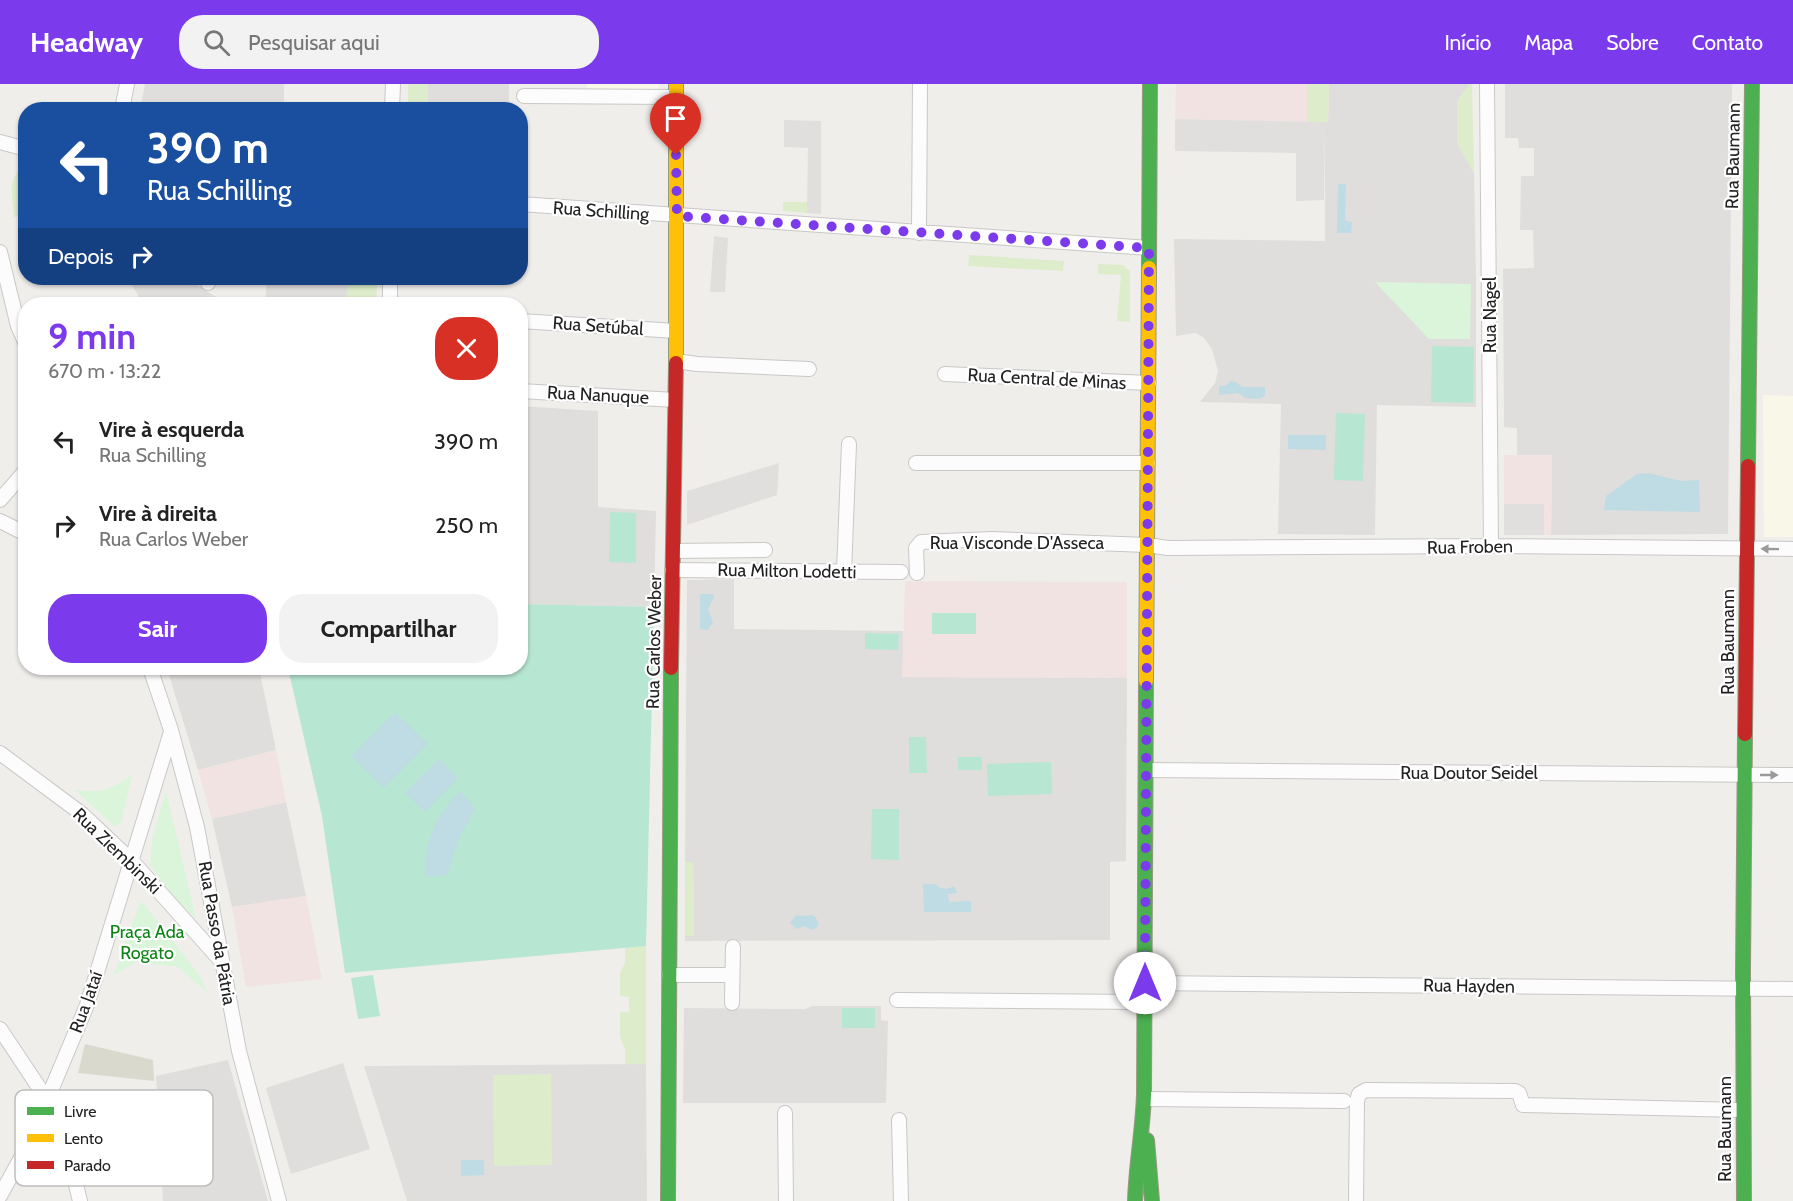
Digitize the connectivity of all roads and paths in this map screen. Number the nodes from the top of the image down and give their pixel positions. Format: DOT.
graph roads {
  1 [pos="127,84"];
  2 [pos="393,84"];
  3 [pos="920,84"];
  4 [pos="1150,84"];
  5 [pos="1487,84"];
  6 [pos="1752,84"];
  7 [pos="676,90"];
  8 [pos="524,96"];
  9 [pos="124,102"];
  10 [pos="393,102"];
  11 [pos="0,142"];
  12 [pos="18,147"];
  13 [pos="528,205"];
  14 [pos="677,216"];
  15 [pos="919,233"];
  16 [pos="1149,248"];
  17 [pos="1,261"];
  18 [pos="528,322"];
  19 [pos="18,326"];
  20 [pos="676,331"];
  21 [pos="676,361"];
  22 [pos="809,369"];
  23 [pos="945,374"];
  24 [pos="1149,383"];
  25 [pos="528,391"];
  26 [pos="675,400"];
  27 [pos="849,444"];
  28 [pos="916,463"];
  29 [pos="1148,463"];
  30 [pos="18,479"];
  31 [pos="0,500"];
  32 [pos="0,521"];
  33 [pos="18,530"];
  34 [pos="1147,545"];
  35 [pos="1491,546"];
  36 [pos="1747,549"];
  37 [pos="1793,549"];
  38 [pos="765,550"];
  39 [pos="673,551"];
  40 [pos="672,570"];
  41 [pos="844,572"];
  42 [pos="901,573"];
  43 [pos="917,573"];
  44 [pos="152,675"];
  45 [pos="171,730"];
  46 [pos="0,753"];
  47 [pos="1146,770"];
  48 [pos="1746,775"];
  49 [pos="1793,775"];
  50 [pos="132,861"];
  51 [pos="733,947"];
  52 [pos="222,962"];
  53 [pos="669,975"];
  54 [pos="732,975"];
  55 [pos="1145,983"];
  56 [pos="1743,989"];
  57 [pos="1793,989"];
  58 [pos="897,1000"];
  59 [pos="1144,1002"];
  60 [pos="732,1003"];
  61 [pos="0,1029"];
  62 [pos="41,1090"];
  63 [pos="52,1090"];
  64 [pos="1144,1099"];
  65 [pos="1344,1101"];
  66 [pos="1742,1110"];
  67 [pos="785,1113"];
  68 [pos="899,1120"];
  69 [pos="1143,1125"];
  70 [pos="15,1169"];
  71 [pos="76,1186"];
  72 [pos="0,1196"];
  73 [pos="80,1201"];
  74 [pos="279,1201"];
  75 [pos="668,1201"];
  76 [pos="786,1201"];
  77 [pos="901,1201"];
  78 [pos="1135,1201"];
  79 [pos="1152,1201"];
  80 [pos="1356,1201"];
  81 [pos="1744,1201"];
  1 -- 9 [label="street"];
  2 -- 10 [label="street"];
  3 -- 15 [label="street"];
  4 -- 16 [label="street"];
  5 -- 35 [label="street, Rua Nagel"];
  6 -- 36 [label="street, Rua Baumann"];
  7 -- 8 [label="street"];
  7 -- 14 [label="street, Rua Carlos Weber"];
  11 -- 12 [label="street"];
  13 -- 14 [label="street, Rua Schilling"];
  14 -- 15 [label="street, Rua Schilling"];
  14 -- 20 [label="street, Rua Carlos Weber"];
  15 -- 16 [label="street, Rua Schilling"];
  16 -- 24 [label="street"];
  17 -- 19 [label="street"];
  18 -- 20 [label="street, Rua Setúbal"];
  20 -- 21 [label="street, Rua Carlos Weber"];
  21 -- 22 [label="street"];
  21 -- 26 [label="street, Rua Carlos Weber"];
  23 -- 24 [label="street, Rua Central de Minas"];
  24 -- 29 [label="street"];
  25 -- 26 [label="street, Rua Nanuque"];
  26 -- 39 [label="street, Rua Carlos Weber"];
  27 -- 41 [label="street"];
  28 -- 29 [label="street"];
  29 -- 34 [label="street"];
  30 -- 31 [label="street"];
  32 -- 33 [label="street"];
  34 -- 35 [label="street, Rua Froben"];
  34 -- 43 [label="street, Rua Visconde D'Asseca"];
  34 -- 47 [label="street"];
  35 -- 36 [label="street, Rua Froben"];
  37 -- 36 [label="street, Rua Froben, one-way"];
  36 -- 48 [label="street, Rua Baumann"];
  38 -- 39 [label="street"];
  39 -- 40 [label="street, Rua Carlos Weber"];
  40 -- 41 [label="street, Rua Milton Lodetti"];
  40 -- 53 [label="street, Rua Carlos Weber"];
  41 -- 42 [label="street, Rua Milton Lodetti"];
  44 -- 45 [label="street, Rua Passo da Pátria"];
  45 -- 50 [label="street, Rua Jataí"];
  45 -- 52 [label="street, Rua Passo da Pátria"];
  46 -- 50 [label="street, Rua Ziembinski"];
  47 -- 48 [label="street, Rua Doutor Seidel"];
  47 -- 55 [label="street"];
  48 -- 49 [label="street, Rua Doutor Seidel, one-way"];
  48 -- 56 [label="street, Rua Baumann"];
  50 -- 52 [label="street, Rua Ziembinski"];
  50 -- 63 [label="street, Rua Jataí"];
  51 -- 54 [label="street"];
  52 -- 74 [label="street, Rua Passo da Pátria"];
  53 -- 54 [label="street"];
  53 -- 75 [label="street, Rua Carlos Weber"];
  54 -- 60 [label="street"];
  55 -- 56 [label="street, Rua Hayden"];
  55 -- 59 [label="street"];
  56 -- 57 [label="street, Rua Hayden"];
  56 -- 66 [label="street, Rua Baumann"];
  58 -- 59 [label="street"];
  59 -- 64 [label="street"];
  61 -- 62 [label="street"];
  64 -- 65 [label="street"];
  64 -- 69 [label="street"];
  66 -- 80 [label="street"];
  66 -- 81 [label="street, Rua Baumann"];
  67 -- 76 [label="street"];
  68 -- 77 [label="street"];
  69 -- 78 [label="street"];
  69 -- 79 [label="street"];
  70 -- 72 [label="street, Rua Jataí"];
  71 -- 73 [label="street"];
}
